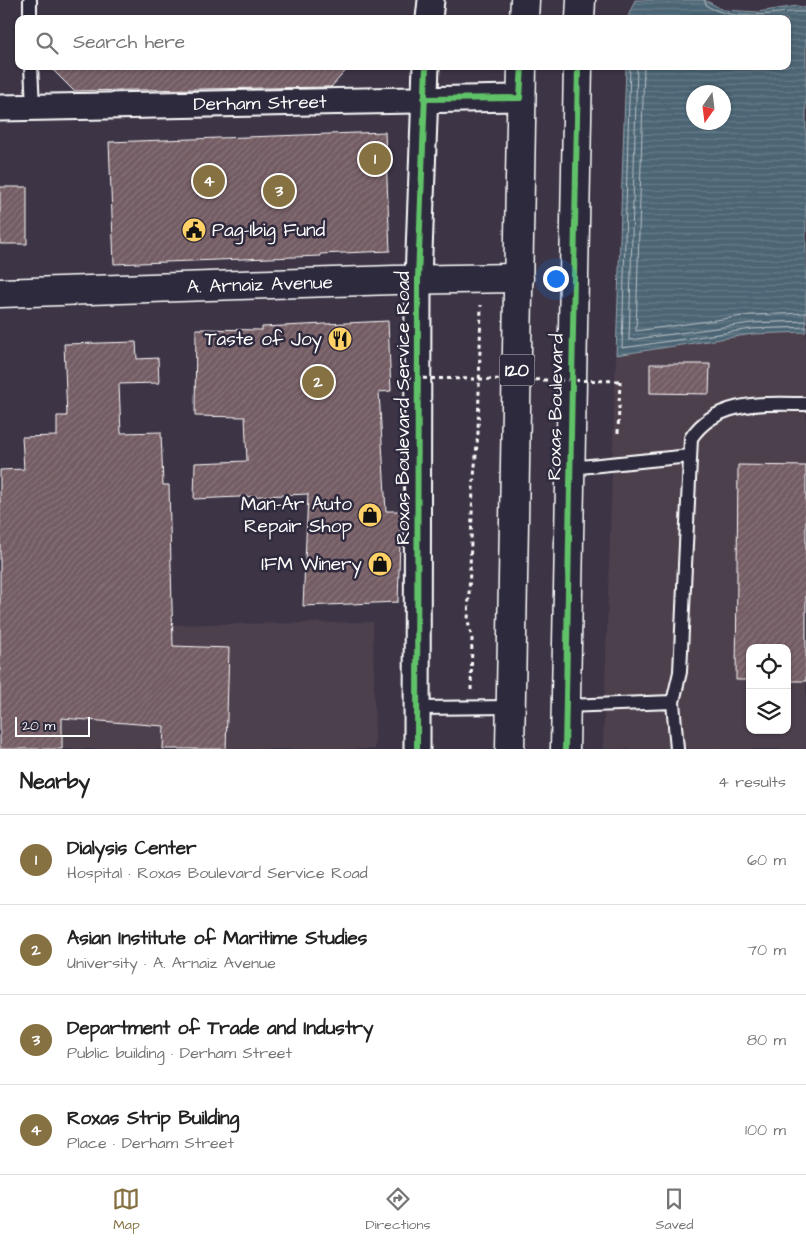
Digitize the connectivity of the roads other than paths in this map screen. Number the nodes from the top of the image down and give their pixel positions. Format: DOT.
graph roads {
  1 [pos="30,0"];
  2 [pos="430,0"];
  3 [pos="525,0"];
  4 [pos="581,0"];
  5 [pos="30,15"];
  6 [pos="429,15"];
  7 [pos="524,15"];
  8 [pos="580,15"];
  9 [pos="32,70"];
  10 [pos="426,70"];
  11 [pos="522,70"];
  12 [pos="578,70"];
  13 [pos="520,98"];
  14 [pos="424,99"];
  15 [pos="33,107"];
  16 [pos="0,108"];
  17 [pos="519,278"];
  18 [pos="418,280"];
  19 [pos="0,293"];
  20 [pos="806,404"];
  21 [pos="690,456"];
  22 [pos="570,468"];
  23 [pos="673,702"];
  24 [pos="565,706"];
  25 [pos="511,707"];
  26 [pos="418,708"];
  27 [pos="418,749"];
  28 [pos="510,749"];
  29 [pos="565,749"];
  30 [pos="677,749"];
  1 -- 5 [label="lane"];
  2 -- 6 [label="street"];
  3 -- 7 [label="main road"];
  4 -- 8 [label="main road"];
  9 -- 15 [label="lane"];
  10 -- 14 [label="street, Roxas Boulevard Service Road"];
  11 -- 13 [label="main road, Roxas Boulevard / 120"];
  12 -- 22 [label="main road, Roxas Boulevard"];
  13 -- 14 [label="street, Derham Street"];
  13 -- 17 [label="main road, Roxas Boulevard / 120"];
  14 -- 15 [label="street, Derham Street"];
  14 -- 18 [label="street, Roxas Boulevard Service Road"];
  15 -- 16 [label="street, Derham Street"];
  17 -- 18 [label="main road, A. Arnaiz Avenue"];
  17 -- 25 [label="main road, Roxas Boulevard / 120"];
  18 -- 19 [label="main road, A. Arnaiz Avenue"];
  18 -- 26 [label="street, Roxas Boulevard Service Road"];
  20 -- 21 [label="lane"];
  21 -- 22 [label="lane"];
  21 -- 23 [label="lane"];
  22 -- 24 [label="main road, Roxas Boulevard"];
  23 -- 24 [label="lane"];
  23 -- 30 [label="lane"];
  24 -- 29 [label="main road, Roxas Boulevard"];
  25 -- 26 [label="lane"];
  25 -- 28 [label="main road, Roxas Boulevard / 120"];
  26 -- 27 [label="street, Roxas Boulevard Service Road"];
}
